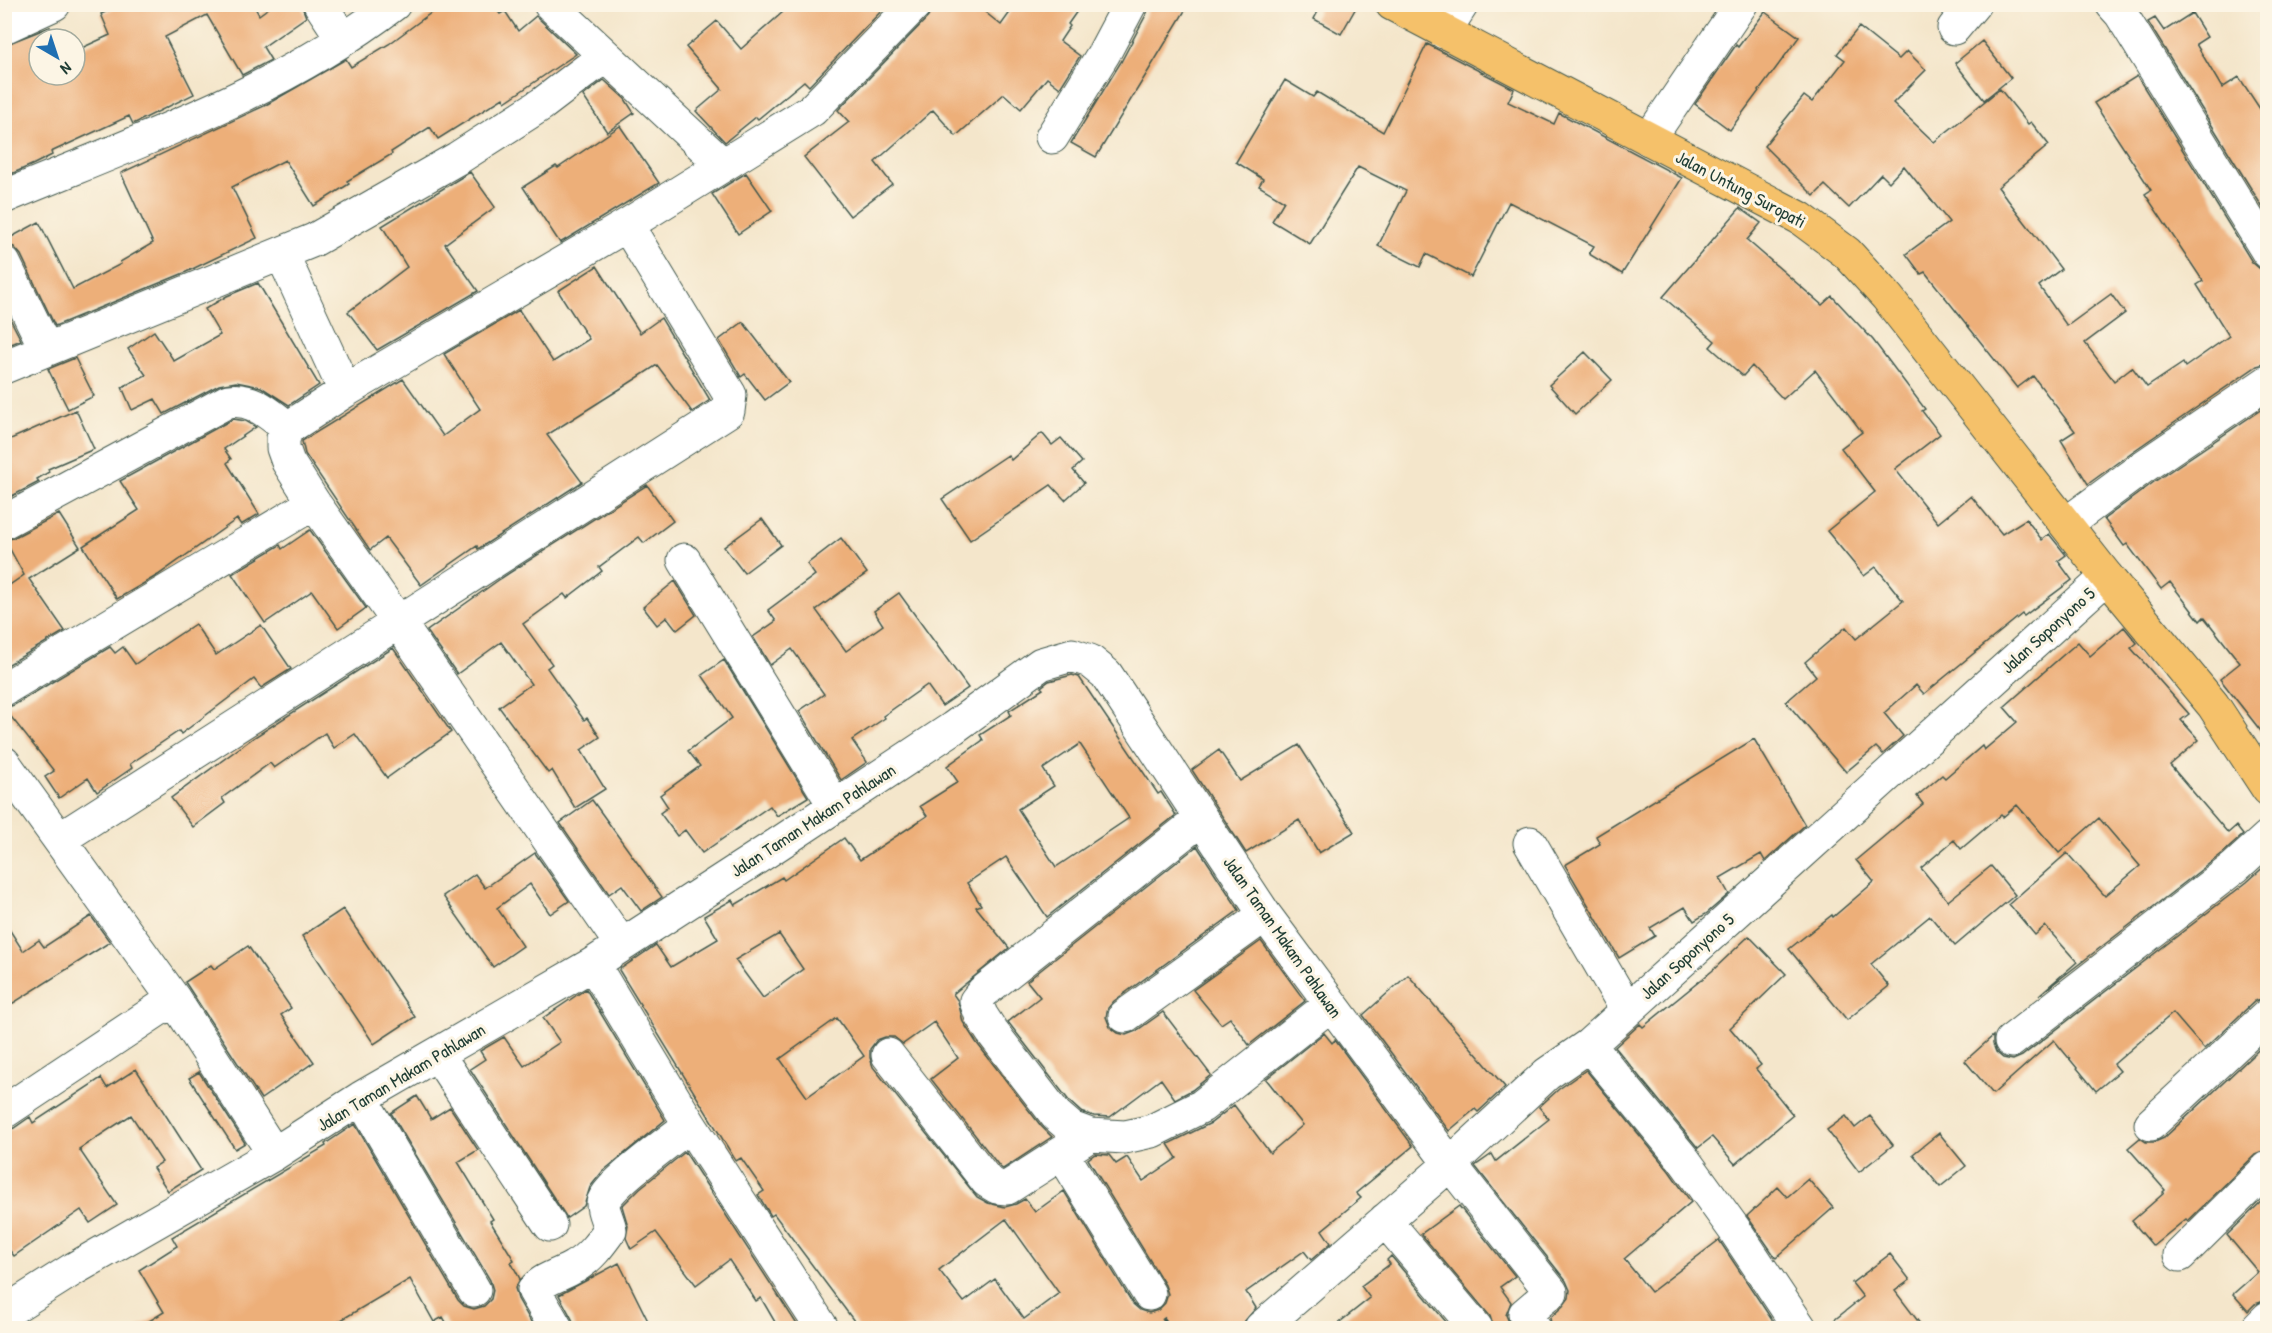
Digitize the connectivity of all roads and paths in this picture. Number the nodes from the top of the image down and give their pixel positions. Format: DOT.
graph roads {
  1 [pos="54,4"];
  2 [pos="320,4"];
  3 [pos="394,4"];
  4 [pos="550,4"];
  5 [pos="915,4"];
  6 [pos="1130,4"];
  7 [pos="1392,4"];
  8 [pos="1462,4"];
  9 [pos="1741,4"];
  10 [pos="2124,8"];
  11 [pos="4,27"];
  12 [pos="1444,32"];
  13 [pos="343,39"];
  14 [pos="605,56"];
  15 [pos="1052,137"];
  16 [pos="1648,139"];
  17 [pos="723,165"];
  18 [pos="4,198"];
  19 [pos="627,225"];
  20 [pos="2268,252"];
  21 [pos="282,254"];
  22 [pos="4,263"];
  23 [pos="46,349"];
  24 [pos="4,367"];
  25 [pos="2268,382"];
  26 [pos="345,392"];
  27 [pos="288,428"];
  28 [pos="314,503"];
  29 [pos="4,522"];
  30 [pos="2066,524"];
  31 [pos="684,560"];
  32 [pos="2107,577"];
  33 [pos="399,623"];
  34 [pos="4,689"];
  35 [pos="4,763"];
  36 [pos="2268,789"];
  37 [pos="835,806"];
  38 [pos="1202,819"];
  39 [pos="2268,837"];
  40 [pos="60,839"];
  41 [pos="1530,843"];
  42 [pos="1265,915"];
  43 [pos="621,944"];
  44 [pos="593,964"];
  45 [pos="174,999"];
  46 [pos="1330,1005"];
  47 [pos="1628,1010"];
  48 [pos="1125,1016"];
  49 [pos="2268,1016"];
  50 [pos="2012,1041"];
  51 [pos="1589,1045"];
  52 [pos="438,1055"];
  53 [pos="888,1055"];
  54 [pos="362,1098"];
  55 [pos="4,1112"];
  56 [pos="2151,1124"];
  57 [pos="690,1125"];
  58 [pos="1090,1135"];
  59 [pos="1062,1153"];
  60 [pos="274,1154"];
  61 [pos="1450,1164"];
  62 [pos="2268,1168"];
  63 [pos="1385,1220"];
  64 [pos="550,1225"];
  65 [pos="2180,1254"];
  66 [pos="474,1290"];
  67 [pos="1149,1294"];
  68 [pos="4,1313"];
  69 [pos="2268,1318"];
  70 [pos="556,1329"];
  71 [pos="822,1329"];
  72 [pos="1261,1329"];
  73 [pos="1476,1329"];
  74 [pos="1534,1329"];
  75 [pos="1800,1329"];
  76 [pos="2258,1329"];
  1 -- 11 [label="street"];
  2 -- 13 [label="street"];
  3 -- 13 [label="street"];
  4 -- 14 [label="street"];
  5 -- 17 [label="street"];
  6 -- 15 [label="street"];
  7 -- 12 [label="main road, Jalan Untung Suropati"];
  8 -- 12 [label="street"];
  9 -- 16 [label="street"];
  10 -- 20 [label="street"];
  12 -- 16 [label="main road, Jalan Untung Suropati"];
  13 -- 18 [label="street"];
  14 -- 17 [label="street"];
  14 -- 21 [label="street"];
  16 -- 30 [label="main road, Jalan Untung Suropati"];
  17 -- 19 [label="street"];
  19 -- 26 [label="street"];
  19 -- 33 [label="street"];
  21 -- 23 [label="street"];
  21 -- 26 [label="street"];
  22 -- 23 [label="street"];
  23 -- 24 [label="street"];
  25 -- 30 [label="street"];
  26 -- 27 [label="street"];
  27 -- 28 [label="street"];
  27 -- 29 [label="street"];
  28 -- 33 [label="street"];
  28 -- 34 [label="street"];
  30 -- 32 [label="main road, Jalan Untung Suropati"];
  31 -- 37 [label="street"];
  32 -- 36 [label="main road, Jalan Untung Suropati"];
  32 -- 47 [label="street, Jalan Soponyono 5"];
  33 -- 40 [label="street"];
  33 -- 43 [label="street"];
  35 -- 40 [label="street"];
  37 -- 38 [label="street, Jalan Taman Makam Pahlawan"];
  37 -- 43 [label="street, Jalan Taman Makam Pahlawan"];
  38 -- 42 [label="street, Jalan Taman Makam Pahlawan"];
  38 -- 58 [label="street"];
  39 -- 50 [label="street"];
  40 -- 45 [label="street"];
  41 -- 47 [label="street"];
  42 -- 46 [label="street, Jalan Taman Makam Pahlawan"];
  42 -- 48 [label="street"];
  43 -- 44 [label="street, Jalan Taman Makam Pahlawan"];
  44 -- 52 [label="street, Jalan Taman Makam Pahlawan"];
  44 -- 57 [label="street"];
  45 -- 55 [label="street"];
  45 -- 60 [label="street"];
  46 -- 58 [label="street"];
  46 -- 61 [label="street, Jalan Taman Makam Pahlawan"];
  47 -- 51 [label="street, Jalan Soponyono 5"];
  49 -- 56 [label="street"];
  51 -- 61 [label="street, Jalan Soponyono 5"];
  51 -- 75 [label="street"];
  52 -- 54 [label="street, Jalan Taman Makam Pahlawan"];
  52 -- 64 [label="street"];
  53 -- 59 [label="street"];
  54 -- 60 [label="street, Jalan Taman Makam Pahlawan"];
  54 -- 66 [label="street"];
  57 -- 70 [label="street"];
  57 -- 71 [label="street"];
  58 -- 59 [label="street"];
  59 -- 67 [label="street"];
  60 -- 68 [label="street, Jalan Taman Makam Pahlawan"];
  61 -- 63 [label="street, Jalan Soponyono 5"];
  61 -- 74 [label="street, Jalan Taman Makam Pahlawan"];
  62 -- 65 [label="street"];
  63 -- 72 [label="street, Jalan Soponyono 5"];
  63 -- 73 [label="street"];
  69 -- 76 [label="street"];
}
